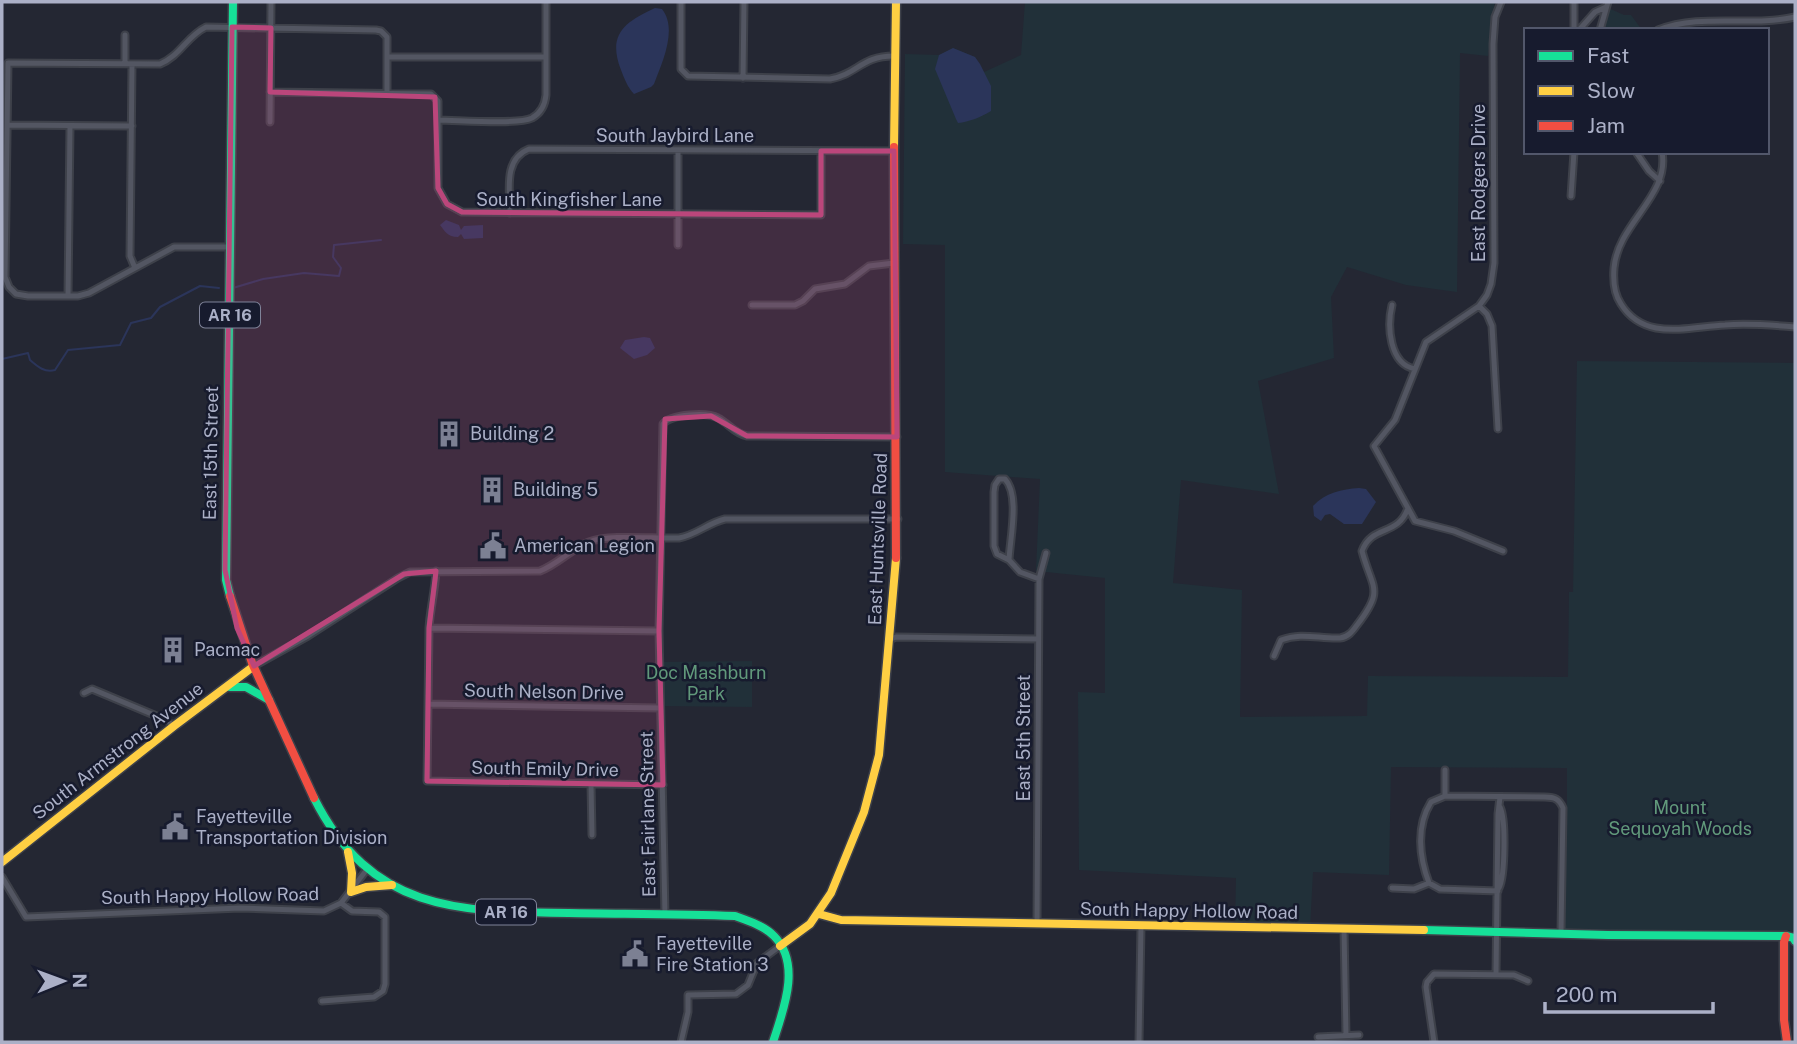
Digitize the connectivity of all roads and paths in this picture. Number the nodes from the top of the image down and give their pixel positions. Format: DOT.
graph roads {
  1 [pos="233,2"];
  2 [pos="271,2"];
  3 [pos="547,2"];
  4 [pos="681,2"];
  5 [pos="744,2"];
  6 [pos="896,2"];
  7 [pos="1501,2"];
  8 [pos="1574,2"];
  9 [pos="1607,4"];
  10 [pos="1795,17"];
  11 [pos="233,27"];
  12 [pos="271,28"];
  13 [pos="1577,28"];
  14 [pos="1579,28"];
  15 [pos="1601,28"];
  16 [pos="1664,28"];
  17 [pos="125,35"];
  18 [pos="894,56"];
  19 [pos="388,57"];
  20 [pos="546,57"];
  21 [pos="125,64"];
  22 [pos="132,64"];
  23 [pos="743,78"];
  24 [pos="270,92"];
  25 [pos="387,93"];
  26 [pos="438,120"];
  27 [pos="270,122"];
  28 [pos="8,125"];
  29 [pos="69,126"];
  30 [pos="132,126"];
  31 [pos="678,150"];
  32 [pos="821,151"];
  33 [pos="894,151"];
  34 [pos="1574,154"];
  35 [pos="1637,154"];
  36 [pos="1662,154"];
  37 [pos="1660,181"];
  38 [pos="1571,196"];
  39 [pos="510,213"];
  40 [pos="678,214"];
  41 [pos="678,245"];
  42 [pos="230,247"];
  43 [pos="894,263"];
  44 [pos="135,268"];
  45 [pos="68,296"];
  46 [pos="752,305"];
  47 [pos="1392,305"];
  48 [pos="1479,306"];
  49 [pos="1795,327"];
  50 [pos="1415,369"];
  51 [pos="1498,429"];
  52 [pos="897,437"];
  53 [pos="1408,508"];
  54 [pos="898,519"];
  55 [pos="660,539"];
  56 [pos="1503,551"];
  57 [pos="1046,553"];
  58 [pos="1009,559"];
  59 [pos="436,571"];
  60 [pos="1039,579"];
  61 [pos="429,628"];
  62 [pos="659,631"];
  63 [pos="891,639"];
  64 [pos="1038,639"];
  65 [pos="1274,656"];
  66 [pos="254,666"];
  67 [pos="223,690"];
  68 [pos="84,693"];
  69 [pos="270,701"];
  70 [pos="428,704"];
  71 [pos="660,708"];
  72 [pos="174,726"];
  73 [pos="1445,771"];
  74 [pos="592,784"];
  75 [pos="663,785"];
  76 [pos="1445,796"];
  77 [pos="1500,797"];
  78 [pos="592,835"];
  79 [pos="348,850"];
  80 [pos="2,862"];
  81 [pos="368,868"];
  82 [pos="2,877"];
  83 [pos="1429,883"];
  84 [pos="392,885"];
  85 [pos="1392,888"];
  86 [pos="1497,891"];
  87 [pos="351,892"];
  88 [pos="341,903"];
  89 [pos="819,914"];
  90 [pos="664,915"];
  91 [pos="1037,924"];
  92 [pos="1141,926"];
  93 [pos="1344,929"];
  94 [pos="1497,932"];
  95 [pos="1561,932"];
  96 [pos="1786,936"];
  97 [pos="1795,941"];
  98 [pos="780,946"];
  99 [pos="1496,974"];
  100 [pos="1528,981"];
  101 [pos="322,1001"];
  102 [pos="1795,1024"];
  103 [pos="1785,1025"];
  104 [pos="1346,1035"];
  105 [pos="1359,1035"];
  106 [pos="1318,1037"];
  107 [pos="681,1042"];
  108 [pos="773,1042"];
  109 [pos="1139,1042"];
  110 [pos="1434,1042"];
  111 [pos="1787,1042"];
  1 -- 11 [label="main road, East 15th Street / AR 16"];
  2 -- 12 [label="street"];
  3 -- 20 [label="street"];
  4 -- 23 [label="street"];
  5 -- 23 [label="street"];
  6 -- 18 [label="main road, East Huntsville Road"];
  7 -- 48 [label="street, East Rodgers Drive"];
  8 -- 13 [label="street"];
  9 -- 14 [label="street"];
  9 -- 15 [label="street"];
  10 -- 16 [label="street"];
  11 -- 12 [label="street"];
  11 -- 22 [label="street"];
  11 -- 42 [label="main road, East 15th Street / AR 16"];
  12 -- 19 [label="street"];
  12 -- 24 [label="street"];
  17 -- 21 [label="street"];
  18 -- 23 [label="street"];
  18 -- 33 [label="main road, East Huntsville Road"];
  19 -- 20 [label="street"];
  19 -- 25 [label="street"];
  20 -- 26 [label="street"];
  21 -- 22 [label="street"];
  21 -- 28 [label="street"];
  22 -- 30 [label="street"];
  24 -- 25 [label="street, South Kingfisher Lane"];
  24 -- 27 [label="street"];
  25 -- 26 [label="street, South Kingfisher Lane"];
  26 -- 39 [label="street, South Kingfisher Lane"];
  28 -- 29 [label="street"];
  28 -- 45 [label="street"];
  29 -- 30 [label="street"];
  29 -- 45 [label="street"];
  30 -- 44 [label="street"];
  31 -- 32 [label="street, South Jaybird Lane"];
  31 -- 39 [label="street, South Jaybird Lane"];
  31 -- 40 [label="street"];
  32 -- 33 [label="street, South Jaybird Lane"];
  32 -- 40 [label="street, South Kingfisher Lane"];
  33 -- 43 [label="main road, East Huntsville Road"];
  34 -- 38 [label="street"];
  35 -- 37 [label="street"];
  36 -- 37 [label="street"];
  37 -- 49 [label="street"];
  39 -- 40 [label="street, South Kingfisher Lane"];
  40 -- 41 [label="street"];
  42 -- 44 [label="street"];
  42 -- 66 [label="main road, East 15th Street / AR 16"];
  43 -- 46 [label="street"];
  43 -- 52 [label="main road, East Huntsville Road"];
  44 -- 45 [label="street"];
  47 -- 50 [label="street"];
  48 -- 50 [label="street"];
  48 -- 51 [label="street"];
  50 -- 53 [label="street"];
  52 -- 54 [label="main road, East Huntsville Road"];
  52 -- 55 [label="street, East Fairlane Street"];
  53 -- 56 [label="street"];
  53 -- 65 [label="street"];
  54 -- 55 [label="street"];
  54 -- 63 [label="main road, East Huntsville Road"];
  55 -- 59 [label="street"];
  55 -- 62 [label="street, East Fairlane Street"];
  57 -- 60 [label="street, East 5th Street"];
  58 -- 58 [label="street"];
  58 -- 60 [label="street"];
  59 -- 61 [label="street"];
  59 -- 66 [label="street"];
  60 -- 64 [label="street, East 5th Street"];
  61 -- 62 [label="street"];
  61 -- 70 [label="street"];
  62 -- 71 [label="street, East Fairlane Street"];
  63 -- 64 [label="street"];
  63 -- 89 [label="main road, East Huntsville Road"];
  64 -- 91 [label="street, East 5th Street"];
  66 -- 67 [label="main road, South Armstrong Avenue"];
  66 -- 69 [label="main road, East 15th Street / AR 16"];
  67 -- 69 [label="main road"];
  67 -- 72 [label="main road, South Armstrong Avenue"];
  68 -- 72 [label="street"];
  69 -- 79 [label="main road, East 15th Street / AR 16"];
  70 -- 71 [label="street, South Nelson Drive"];
  70 -- 74 [label="street, South Emily Drive"];
  71 -- 75 [label="street, East Fairlane Street"];
  72 -- 80 [label="main road, South Armstrong Avenue"];
  73 -- 76 [label="street"];
  74 -- 75 [label="street, South Emily Drive"];
  74 -- 78 [label="street"];
  75 -- 90 [label="street, East Fairlane Street"];
  76 -- 77 [label="street"];
  76 -- 83 [label="street"];
  77 -- 86 [label="street"];
  77 -- 95 [label="street"];
  79 -- 81 [label="main road, East 15th Street / AR 16"];
  79 -- 87 [label="main road"];
  81 -- 84 [label="main road, AR 16"];
  81 -- 87 [label="street, South Happy Hollow Road"];
  82 -- 88 [label="street, South Happy Hollow Road"];
  83 -- 85 [label="street"];
  83 -- 86 [label="street"];
  84 -- 87 [label="main road"];
  84 -- 90 [label="main road, AR 16"];
  86 -- 94 [label="street"];
  87 -- 88 [label="street, South Happy Hollow Road"];
  88 -- 101 [label="street"];
  89 -- 91 [label="main road, South Happy Hollow Road"];
  89 -- 98 [label="main road, East Huntsville Road"];
  90 -- 98 [label="main road, AR 16"];
  91 -- 92 [label="main road, South Happy Hollow Road"];
  92 -- 93 [label="main road, South Happy Hollow Road"];
  92 -- 109 [label="street"];
  93 -- 94 [label="main road, South Happy Hollow Road"];
  93 -- 104 [label="street"];
  94 -- 95 [label="main road, South Happy Hollow Road"];
  94 -- 99 [label="street"];
  95 -- 96 [label="main road, South Happy Hollow Road"];
  96 -- 97 [label="main road"];
  96 -- 103 [label="main road"];
  98 -- 107 [label="street"];
  98 -- 108 [label="main road"];
  99 -- 100 [label="street"];
  99 -- 110 [label="street"];
  102 -- 103 [label="main road"];
  103 -- 111 [label="main road"];
  104 -- 105 [label="street"];
  104 -- 106 [label="street"];
}
